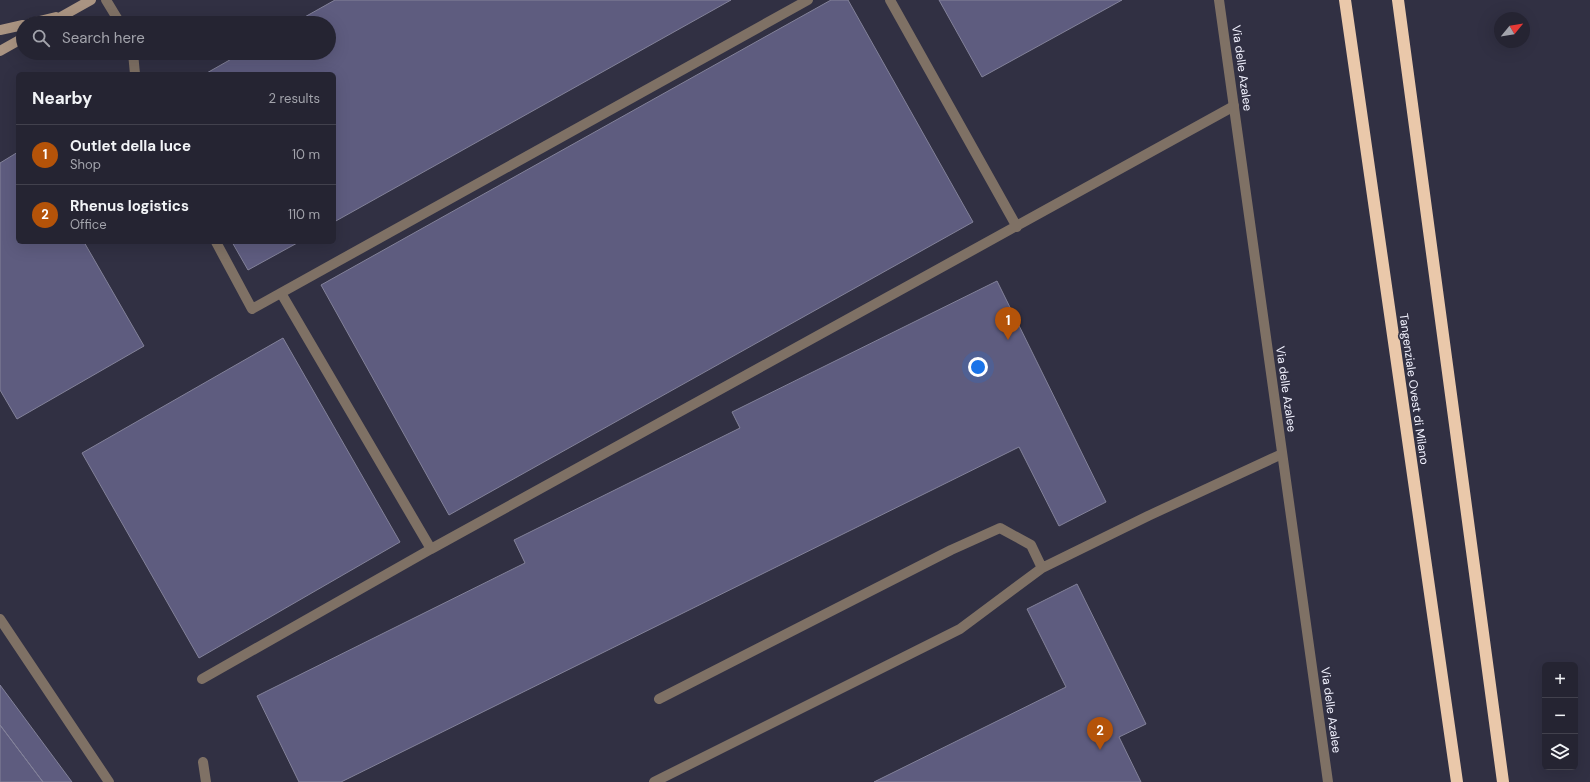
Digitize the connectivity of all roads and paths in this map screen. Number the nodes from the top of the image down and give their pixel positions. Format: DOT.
graph roads {
  1 [pos="106,0"];
  2 [pos="808,0"];
  3 [pos="890,0"];
  4 [pos="1219,0"];
  5 [pos="1345,0"];
  6 [pos="1398,0"];
  7 [pos="88,1"];
  8 [pos="62,16"];
  9 [pos="116,16"];
  10 [pos="16,27"];
  11 [pos="0,30"];
  12 [pos="16,42"];
  13 [pos="0,50"];
  14 [pos="134,60"];
  15 [pos="135,72"];
  16 [pos="1234,106"];
  17 [pos="1017,227"];
  18 [pos="217,244"];
  19 [pos="281,293"];
  20 [pos="1282,454"];
  21 [pos="431,549"];
  22 [pos="1042,568"];
  23 [pos="0,619"];
  24 [pos="202,680"];
  25 [pos="659,699"];
  26 [pos="203,762"];
  27 [pos="109,782"];
  28 [pos="206,782"];
  29 [pos="654,782"];
  30 [pos="1328,782"];
  31 [pos="1456,782"];
  32 [pos="1503,782"];
  1 -- 9 [label="street"];
  2 -- 19 [label="street"];
  3 -- 17 [label="street"];
  4 -- 16 [label="street, Via delle Azalee"];
  5 -- 31 [label="highway, Tangenziale Ovest di Milano"];
  6 -- 32 [label="highway"];
  7 -- 8 [label="street"];
  10 -- 11 [label="street"];
  12 -- 13 [label="street"];
  14 -- 15 [label="street"];
  16 -- 17 [label="street"];
  16 -- 20 [label="street, Via delle Azalee"];
  17 -- 21 [label="street"];
  18 -- 19 [label="street"];
  19 -- 21 [label="street"];
  20 -- 22 [label="street"];
  20 -- 30 [label="street, Via delle Azalee"];
  21 -- 24 [label="street"];
  22 -- 25 [label="street"];
  22 -- 29 [label="street"];
  23 -- 27 [label="street"];
  26 -- 28 [label="street"];
}
